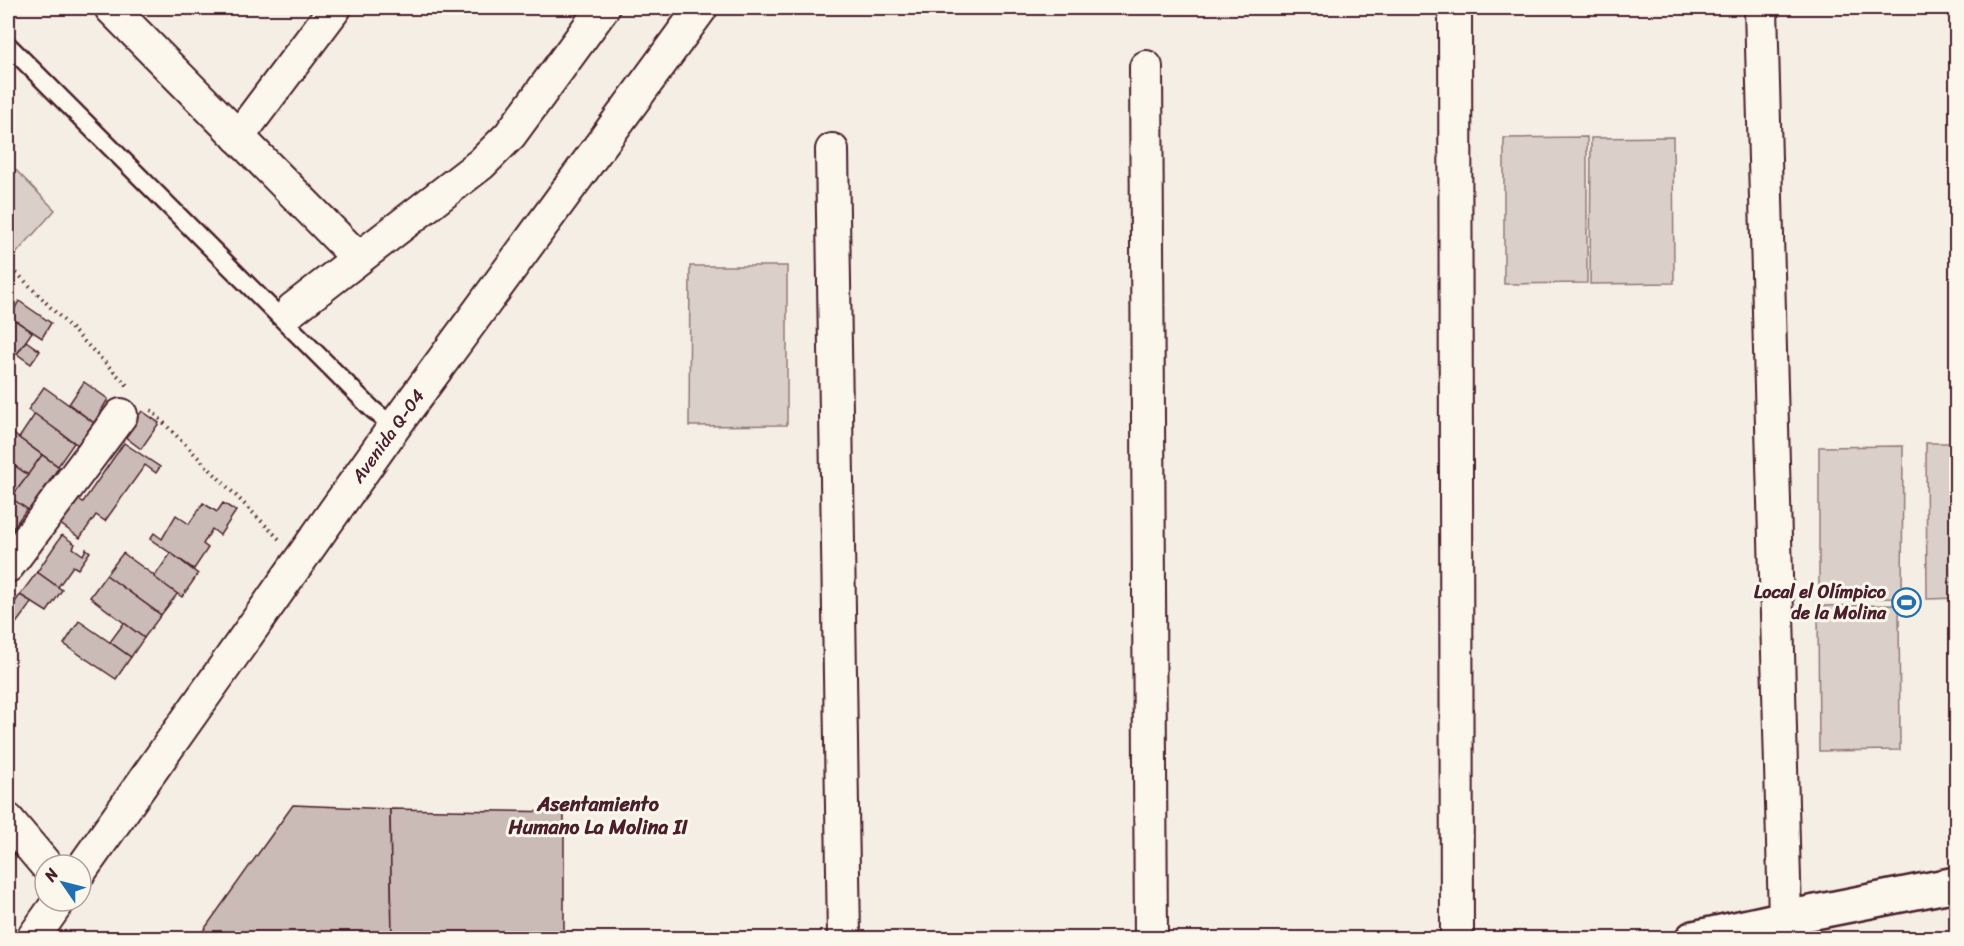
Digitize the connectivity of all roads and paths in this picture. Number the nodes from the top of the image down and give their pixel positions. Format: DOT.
graph roads {
  1 [pos="111,8"];
  2 [pos="335,8"];
  3 [pos="603,8"];
  4 [pos="701,8"];
  5 [pos="1455,8"];
  6 [pos="1761,8"];
  7 [pos="8,45"];
  8 [pos="1146,67"];
  9 [pos="238,137"];
  10 [pos="832,150"];
  11 [pos="358,258"];
  12 [pos="293,309"];
  13 [pos="120,415"];
  14 [pos="394,427"];
  15 [pos="8,566"];
  16 [pos="8,820"];
  17 [pos="36,853"];
  18 [pos="93,853"];
  19 [pos="1956,884"];
  20 [pos="51,913"];
  21 [pos="1787,928"];
  22 [pos="33,939"];
  23 [pos="844,939"];
  24 [pos="1150,939"];
  25 [pos="1457,939"];
  26 [pos="1693,939"];
  1 -- 9 [label="street"];
  2 -- 9 [label="street"];
  3 -- 11 [label="street"];
  4 -- 14 [label="street, Avenida Q-04"];
  5 -- 25 [label="street"];
  6 -- 21 [label="street"];
  7 -- 14 [label="lane"];
  8 -- 24 [label="street"];
  9 -- 11 [label="street"];
  10 -- 23 [label="street"];
  11 -- 12 [label="street"];
  13 -- 15 [label="street"];
  14 -- 18 [label="street, Avenida Q-04"];
  16 -- 17 [label="street"];
  19 -- 21 [label="street"];
  20 -- 22 [label="street"];
  21 -- 26 [label="street"];
}
